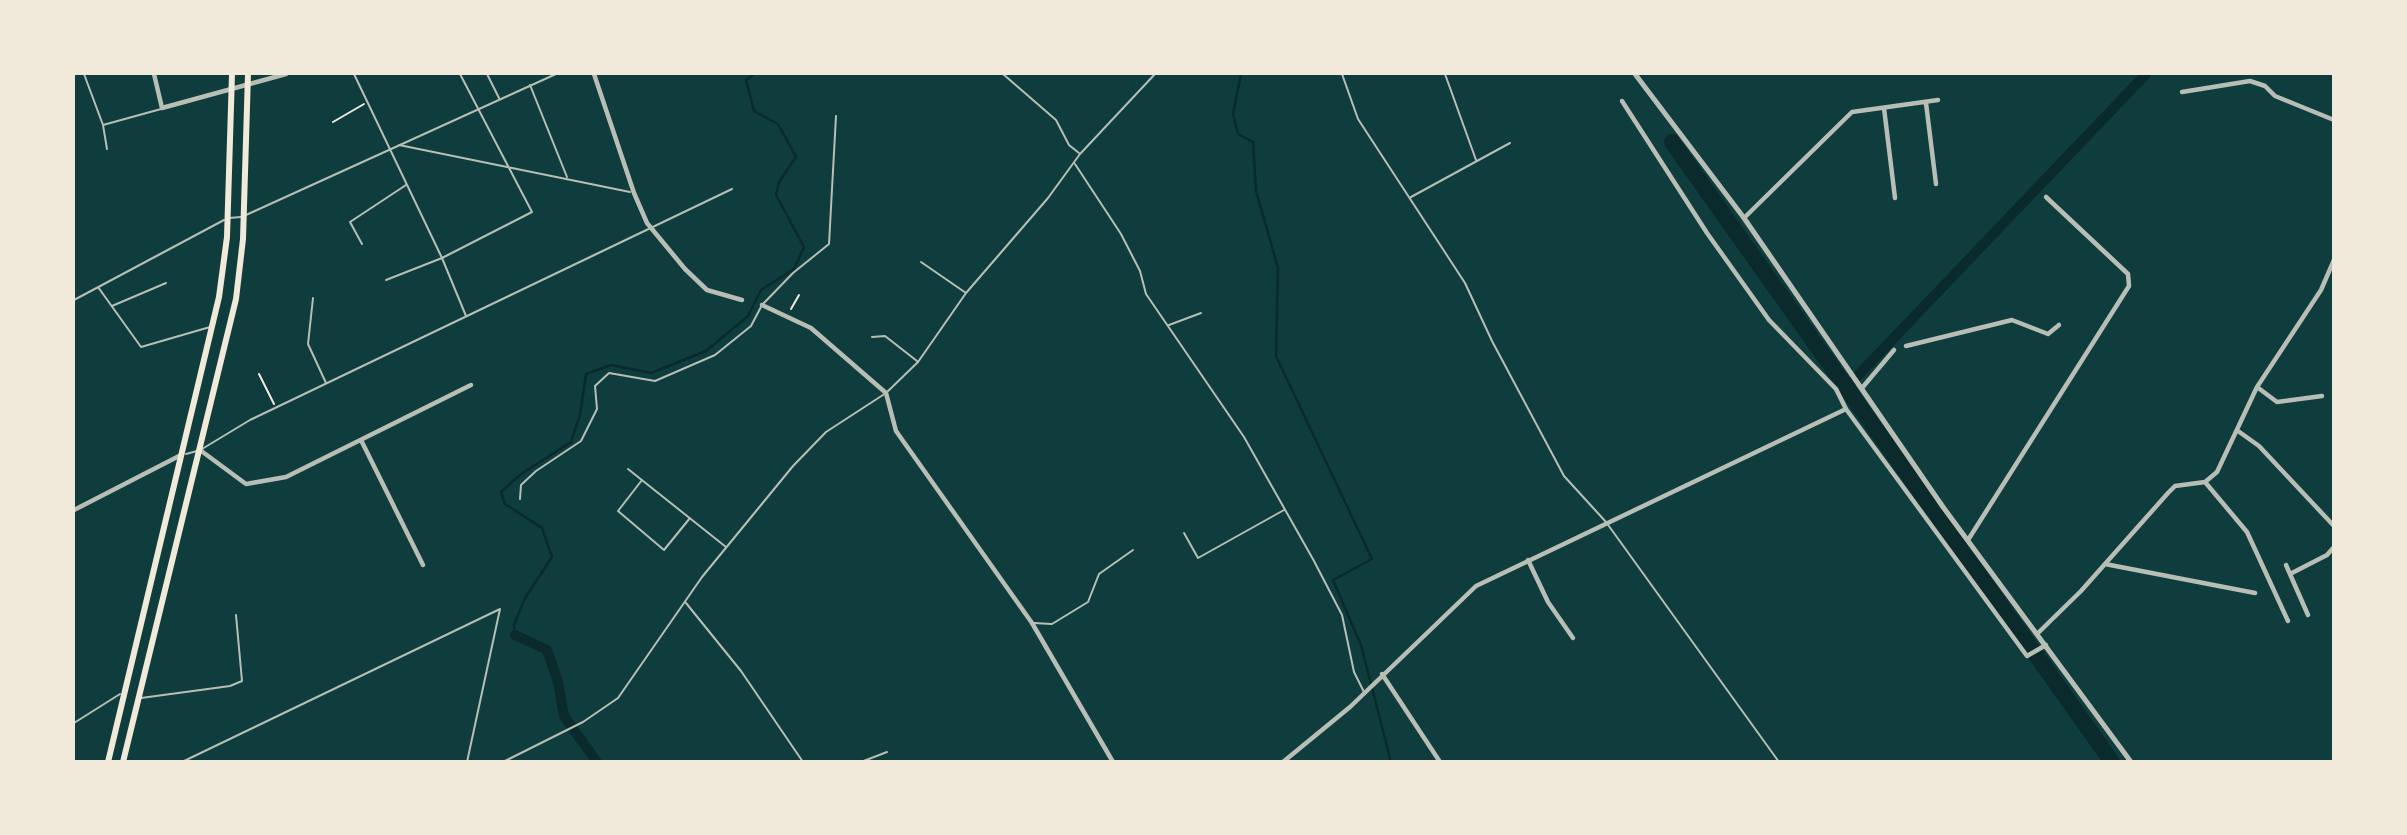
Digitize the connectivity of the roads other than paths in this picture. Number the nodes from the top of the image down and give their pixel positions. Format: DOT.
graph roads {
  1 [pos="84,74"];
  2 [pos="154,74"];
  3 [pos="232,74"];
  4 [pos="248,74"];
  5 [pos="286,74"];
  6 [pos="354,74"];
  7 [pos="460,74"];
  8 [pos="487,74"];
  9 [pos="556,74"];
  10 [pos="594,74"];
  11 [pos="1003,74"];
  12 [pos="1155,74"];
  13 [pos="1342,74"];
  14 [pos="1445,74"];
  15 [pos="1635,74"];
  16 [pos="530,84"];
  17 [pos="248,86"];
  18 [pos="231,89"];
  19 [pos="2182,92"];
  20 [pos="500,99"];
  21 [pos="1938,100"];
  22 [pos="1622,101"];
  23 [pos="1926,103"];
  24 [pos="162,108"];
  25 [pos="1884,108"];
  26 [pos="480,110"];
  27 [pos="836,116"];
  28 [pos="2333,120"];
  29 [pos="103,125"];
  30 [pos="1510,143"];
  31 [pos="398,145"];
  32 [pos="107,149"];
  33 [pos="390,149"];
  34 [pos="1080,153"];
  35 [pos="1476,161"];
  36 [pos="1075,164"];
  37 [pos="508,166"];
  38 [pos="568,177"];
  39 [pos="1937,184"];
  40 [pos="407,185"];
  41 [pos="732,189"];
  42 [pos="634,193"];
  43 [pos="2046,197"];
  44 [pos="1410,198"];
  45 [pos="1895,198"];
  46 [pos="244,216"];
  47 [pos="1744,218"];
  48 [pos="227,219"];
  49 [pos="652,228"];
  50 [pos="362,244"];
  51 [pos="442,258"];
  52 [pos="921,262"];
  53 [pos="2333,262"];
  54 [pos="386,280"];
  55 [pos="166,283"];
  56 [pos="98,286"];
  57 [pos="967,293"];
  58 [pos="313,298"];
  59 [pos="74,300"];
  60 [pos="742,300"];
  61 [pos="762,305"];
  62 [pos="112,306"];
  63 [pos="1201,313"];
  64 [pos="467,317"];
  65 [pos="1167,325"];
  66 [pos="2059,325"];
  67 [pos="214,326"];
  68 [pos="872,337"];
  69 [pos="1906,346"];
  70 [pos="1894,350"];
  71 [pos="918,362"];
  72 [pos="326,384"];
  73 [pos="471,385"];
  74 [pos="2257,387"];
  75 [pos="1862,388"];
  76 [pos="886,393"];
  77 [pos="2322,396"];
  78 [pos="1846,410"];
  79 [pos="2238,431"];
  80 [pos="361,440"];
  81 [pos="200,450"];
  82 [pos="182,454"];
  83 [pos="628,469"];
  84 [pos="642,480"];
  85 [pos="2205,482"];
  86 [pos="520,499"];
  87 [pos="1285,509"];
  88 [pos="74,510"];
  89 [pos="690,518"];
  90 [pos="1606,522"];
  91 [pos="2333,526"];
  92 [pos="1184,533"];
  93 [pos="1968,540"];
  94 [pos="726,547"];
  95 [pos="2333,547"];
  96 [pos="1133,550"];
  97 [pos="1528,560"];
  98 [pos="2105,564"];
  99 [pos="423,565"];
  100 [pos="2286,565"];
  101 [pos="2290,574"];
  102 [pos="2255,593"];
  103 [pos="686,603"];
  104 [pos="236,615"];
  105 [pos="2308,615"];
  106 [pos="2288,621"];
  107 [pos="1032,623"];
  108 [pos="2038,633"];
  109 [pos="1573,638"];
  110 [pos="2046,645"];
  111 [pos="1382,674"];
  112 [pos="125,692"];
  113 [pos="1364,693"];
  114 [pos="139,699"];
  115 [pos="74,723"];
  116 [pos="887,752"];
  117 [pos="513,760"];
  118 [pos="107,761"];
  119 [pos="123,761"];
  120 [pos="182,761"];
  121 [pos="467,761"];
  122 [pos="503,761"];
  123 [pos="803,761"];
  124 [pos="862,761"];
  125 [pos="1112,761"];
  126 [pos="1283,761"];
  127 [pos="1440,761"];
  128 [pos="1779,761"];
  129 [pos="2131,761"];
  1 -- 29 [label="lane"];
  2 -- 24 [label="street"];
  3 -- 18 [label="main road"];
  4 -- 17 [label="main road"];
  5 -- 17 [label="street"];
  6 -- 33 [label="lane"];
  7 -- 26 [label="lane"];
  8 -- 20 [label="lane"];
  9 -- 16 [label="lane"];
  10 -- 42 [label="street"];
  11 -- 34 [label="lane"];
  12 -- 34 [label="lane"];
  13 -- 44 [label="lane"];
  14 -- 35 [label="lane"];
  15 -- 47 [label="street"];
  16 -- 20 [label="lane"];
  16 -- 38 [label="lane"];
  17 -- 18 [label="street"];
  17 -- 46 [label="main road"];
  18 -- 24 [label="street"];
  18 -- 48 [label="main road"];
  19 -- 28 [label="street"];
  20 -- 26 [label="lane"];
  21 -- 23 [label="street"];
  22 -- 78 [label="street"];
  23 -- 25 [label="street"];
  23 -- 39 [label="street"];
  24 -- 29 [label="lane"];
  25 -- 45 [label="street"];
  25 -- 47 [label="street"];
  26 -- 31 [label="lane"];
  26 -- 37 [label="lane"];
  27 -- 61 [label="lane"];
  29 -- 32 [label="lane"];
  30 -- 35 [label="lane"];
  31 -- 33 [label="lane"];
  31 -- 37 [label="lane"];
  33 -- 40 [label="lane"];
  33 -- 46 [label="lane"];
  34 -- 36 [label="lane"];
  35 -- 44 [label="lane"];
  36 -- 57 [label="lane"];
  36 -- 65 [label="lane"];
  37 -- 38 [label="lane"];
  37 -- 51 [label="lane"];
  38 -- 42 [label="lane"];
  40 -- 50 [label="lane"];
  40 -- 51 [label="lane"];
  41 -- 49 [label="lane"];
  42 -- 49 [label="street"];
  43 -- 93 [label="street"];
  44 -- 90 [label="lane"];
  46 -- 48 [label="lane"];
  46 -- 81 [label="main road"];
  47 -- 75 [label="street"];
  48 -- 56 [label="lane"];
  48 -- 67 [label="main road"];
  49 -- 60 [label="street"];
  49 -- 64 [label="lane"];
  51 -- 54 [label="lane"];
  51 -- 64 [label="lane"];
  52 -- 57 [label="lane"];
  53 -- 74 [label="street"];
  55 -- 62 [label="lane"];
  56 -- 59 [label="lane"];
  56 -- 62 [label="lane"];
  57 -- 71 [label="lane"];
  58 -- 72 [label="lane"];
  61 -- 76 [label="street"];
  61 -- 86 [label="lane"];
  62 -- 67 [label="lane"];
  63 -- 65 [label="lane"];
  64 -- 72 [label="lane"];
  65 -- 87 [label="lane"];
  66 -- 69 [label="street"];
  67 -- 82 [label="main road"];
  68 -- 71 [label="lane"];
  70 -- 75 [label="street"];
  71 -- 76 [label="lane"];
  72 -- 81 [label="lane"];
  73 -- 80 [label="street"];
  74 -- 77 [label="street"];
  74 -- 79 [label="street"];
  75 -- 93 [label="street"];
  76 -- 94 [label="lane"];
  76 -- 107 [label="street"];
  78 -- 90 [label="street"];
  78 -- 110 [label="street"];
  79 -- 85 [label="street"];
  79 -- 91 [label="street"];
  80 -- 81 [label="street"];
  80 -- 99 [label="street"];
  81 -- 82 [label="lane"];
  81 -- 114 [label="main road"];
  82 -- 88 [label="street"];
  82 -- 112 [label="main road"];
  83 -- 84 [label="lane"];
  84 -- 89 [label="lane"];
  84 -- 89 [label="lane"];
  85 -- 98 [label="street"];
  85 -- 106 [label="street"];
  87 -- 92 [label="lane"];
  87 -- 113 [label="lane"];
  89 -- 94 [label="lane"];
  90 -- 97 [label="street"];
  90 -- 128 [label="lane"];
  93 -- 108 [label="street"];
  94 -- 103 [label="lane"];
  95 -- 101 [label="street"];
  96 -- 107 [label="lane"];
  97 -- 109 [label="street"];
  97 -- 111 [label="street"];
  98 -- 102 [label="street"];
  98 -- 108 [label="street"];
  100 -- 101 [label="street"];
  101 -- 105 [label="street"];
  103 -- 117 [label="lane"];
  103 -- 123 [label="lane"];
  104 -- 114 [label="lane"];
  107 -- 125 [label="street"];
  108 -- 110 [label="street"];
  110 -- 129 [label="street"];
  111 -- 113 [label="street"];
  111 -- 127 [label="street"];
  112 -- 114 [label="lane"];
  112 -- 115 [label="lane"];
  112 -- 118 [label="main road"];
  113 -- 126 [label="street"];
  114 -- 119 [label="main road"];
  116 -- 124 [label="lane"];
  117 -- 122 [label="lane"];
  120 -- 121 [label="lane"];
}
